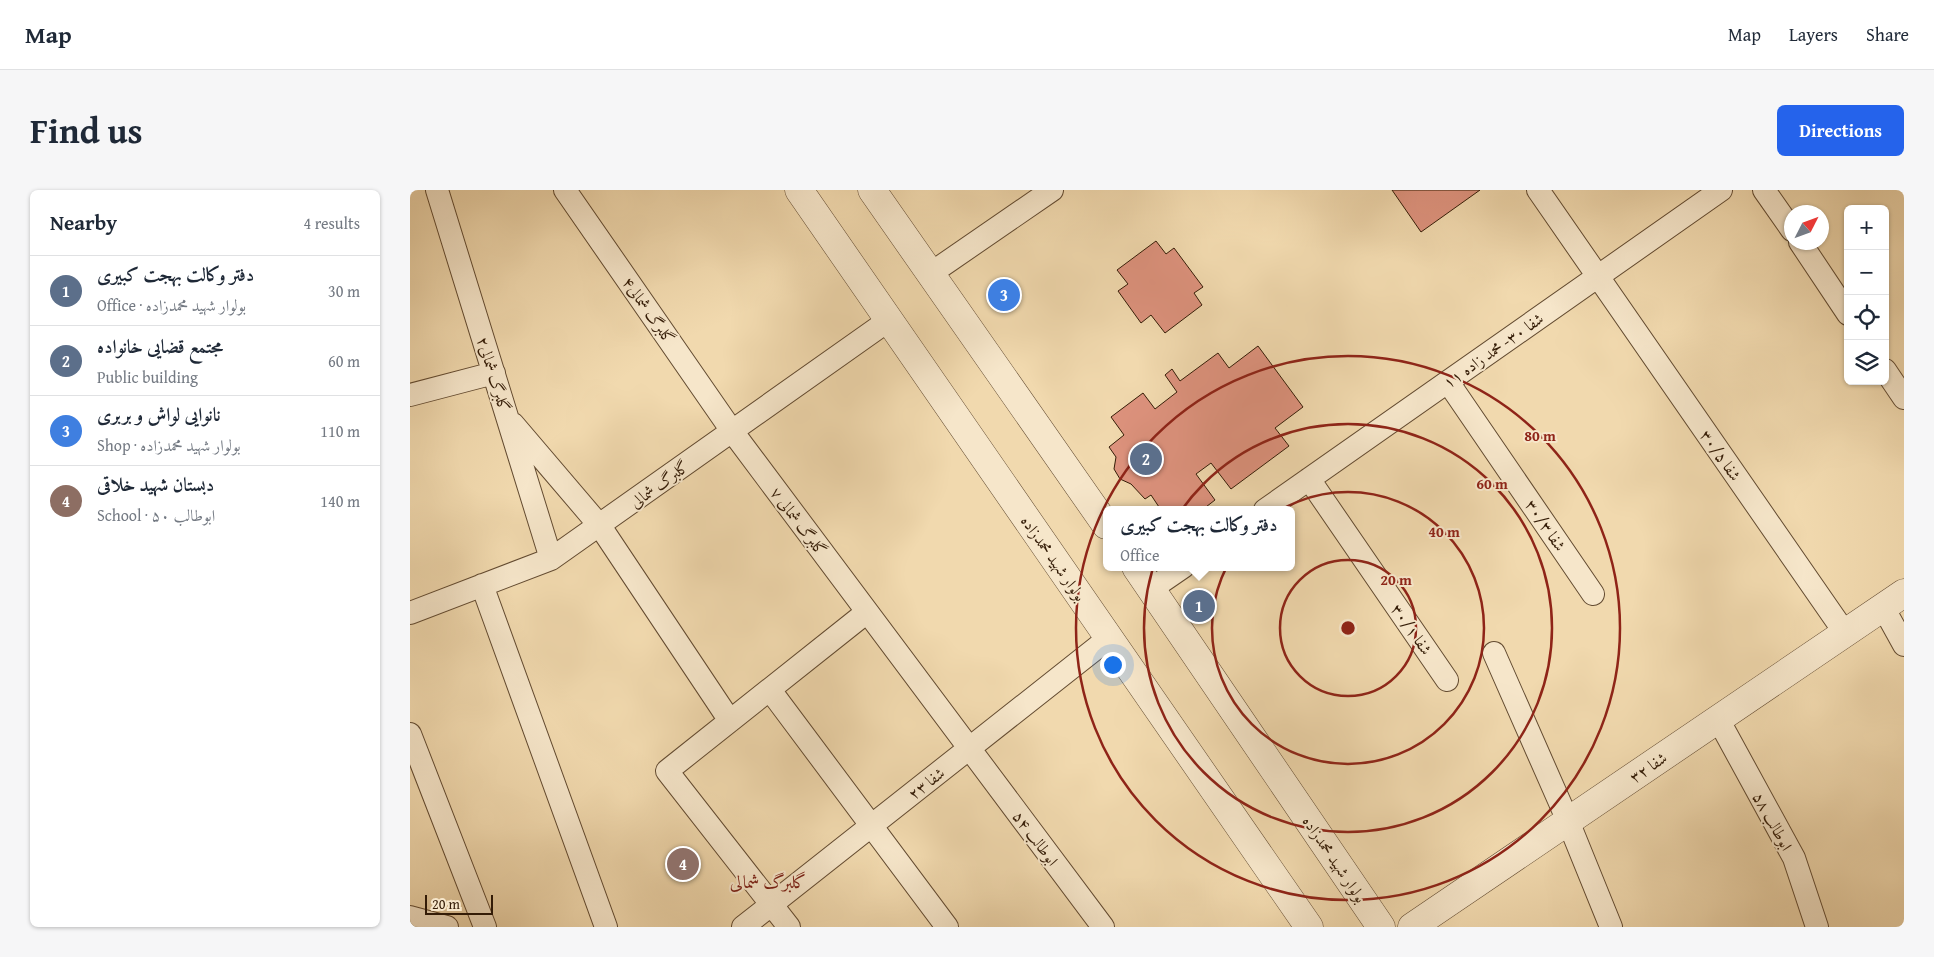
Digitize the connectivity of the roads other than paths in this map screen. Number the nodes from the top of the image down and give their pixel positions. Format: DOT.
graph roads {
  1 [pos="437,190"];
  2 [pos="565,190"];
  3 [pos="799,190"];
  4 [pos="872,190"];
  5 [pos="1052,190"];
  6 [pos="1538,190"];
  7 [pos="1721,190"];
  8 [pos="1764,190"];
  9 [pos="1784,219"];
  10 [pos="1805,250"];
  11 [pos="930,274"];
  12 [pos="1597,277"];
  13 [pos="1844,308"];
  14 [pos="889,320"];
  15 [pos="494,373"];
  16 [pos="1889,376"];
  17 [pos="1448,382"];
  18 [pos="410,395"];
  19 [pos="1904,398"];
  20 [pos="508,417"];
  21 [pos="732,431"];
  22 [pos="1309,479"];
  23 [pos="1271,506"];
  24 [pos="1103,521"];
  25 [pos="600,526"];
  26 [pos="551,559"];
  27 [pos="1139,571"];
  28 [pos="1177,571"];
  29 [pos="482,585"];
  30 [pos="1152,589"];
  31 [pos="1593,594"];
  32 [pos="1894,600"];
  33 [pos="867,612"];
  34 [pos="410,613"];
  35 [pos="1845,633"];
  36 [pos="1109,638"];
  37 [pos="1904,645"];
  38 [pos="1494,654"];
  39 [pos="1447,680"];
  40 [pos="770,690"];
  41 [pos="1718,719"];
  42 [pos="730,721"];
  43 [pos="410,734"];
  44 [pos="970,749"];
  45 [pos="1568,821"];
  46 [pos="872,826"];
  47 [pos="771,904"];
  48 [pos="410,917"];
  49 [pos="447,927"];
  50 [pos="485,927"];
  51 [pos="606,927"];
  52 [pos="743,927"];
  53 [pos="789,927"];
  54 [pos="948,927"];
  55 [pos="1103,927"];
  56 [pos="1309,927"];
  57 [pos="1381,927"];
  58 [pos="1412,927"];
  59 [pos="1611,927"];
  60 [pos="1817,927"];
  1 -- 15 [label="street, گلبرگ شمالی۲"];
  2 -- 21 [label="street, گلبرگ شمالی۴"];
  3 -- 14 [label="street, بولوار شهید محمدزاده"];
  4 -- 11 [label="street"];
  5 -- 11 [label="street"];
  6 -- 12 [label="street, ۳۰/۵ شفا"];
  7 -- 12 [label="street, شفا ۳۰- محمد زاده ۱۱"];
  8 -- 9 [label="street"];
  10 -- 13 [label="street"];
  11 -- 24 [label="street"];
  12 -- 17 [label="street, شفا ۳۰- محمد زاده ۱۱"];
  12 -- 35 [label="street, ۳۰/۵ شفا"];
  14 -- 21 [label="street, گلبرگ شمالی"];
  14 -- 36 [label="street, بولوار شهید محمدزاده"];
  15 -- 18 [label="street"];
  15 -- 20 [label="street, گلبرگ شمالی۲"];
  16 -- 19 [label="street"];
  17 -- 22 [label="street, شفا ۳۰- محمد زاده ۱۱"];
  17 -- 31 [label="street, ۳۰/۳ شفا"];
  20 -- 25 [label="street"];
  20 -- 26 [label="street, گلبرگ شمالی۲"];
  21 -- 25 [label="street, گلبرگ شمالی"];
  21 -- 33 [label="street, گلبرگ شمالی ۷"];
  22 -- 23 [label="street, شفا ۳۰- محمد زاده ۱۱"];
  22 -- 39 [label="street, شفا ۳۰/۱"];
  25 -- 26 [label="street, گلبرگ شمالی"];
  25 -- 42 [label="street"];
  26 -- 29 [label="street, گلبرگ شمالی"];
  27 -- 30 [label="street, بولوار شهید محمدزاده"];
  28 -- 30 [label="street"];
  29 -- 34 [label="street, گلبرگ شمالی"];
  29 -- 51 [label="street"];
  30 -- 57 [label="street, بولوار شهید محمدزاده"];
  32 -- 35 [label="street, شفا ۳۲"];
  32 -- 37 [label="street"];
  33 -- 40 [label="street"];
  33 -- 44 [label="street, گلبرگ شمالی ۷"];
  35 -- 41 [label="street, شفا ۳۲"];
  36 -- 44 [label="street, شفا ۲۳"];
  36 -- 56 [label="street, بولوار شهید محمدزاده"];
  38 -- 45 [label="street"];
  40 -- 42 [label="street"];
  40 -- 46 [label="street"];
  41 -- 45 [label="street, شفا ۳۲"];
  41 -- 60 [label="street, ابوطالب ۵۸"];
  42 -- 47 [label="street"];
  43 -- 50 [label="street"];
  44 -- 46 [label="street, شفا ۲۳"];
  44 -- 55 [label="street, ابوطالب ۵۴"];
  45 -- 58 [label="street, شفا ۳۲"];
  45 -- 59 [label="street"];
  46 -- 47 [label="street, شفا ۲۳"];
  46 -- 54 [label="street"];
  47 -- 52 [label="street, شفا ۲۳"];
  47 -- 53 [label="street"];
  48 -- 49 [label="street"];
}
